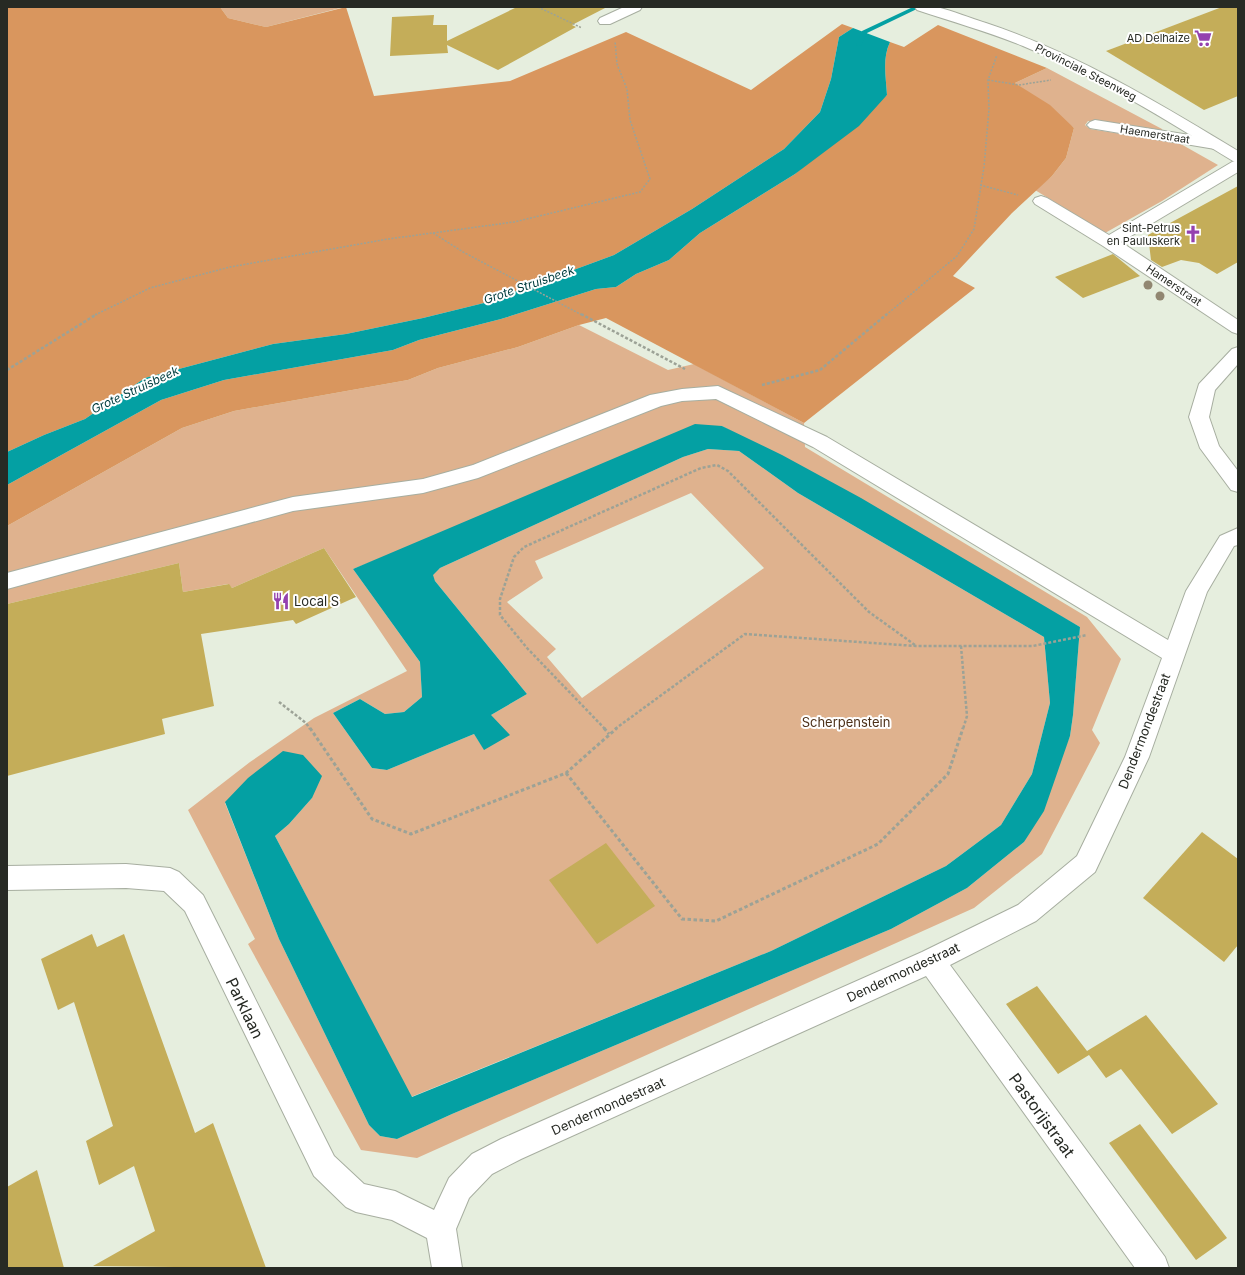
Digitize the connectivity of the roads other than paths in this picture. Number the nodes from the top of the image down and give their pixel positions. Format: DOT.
graph roads {
  1 [pos="635,7"];
  2 [pos="923,7"];
  3 [pos="605,21"];
  4 [pos="1095,125"];
  5 [pos="1215,144"];
  6 [pos="1238,158"];
  7 [pos="1238,165"];
  8 [pos="1041,201"];
  9 [pos="1109,242"];
  10 [pos="1238,328"];
  11 [pos="1238,356"];
  12 [pos="1238,486"];
  13 [pos="1238,536"];
  14 [pos="7,581"];
  15 [pos="1174,654"];
  16 [pos="7,878"];
  17 [pos="931,961"];
  18 [pos="442,1229"];
  19 [pos="447,1268"];
  20 [pos="1154,1268"];
  1 -- 3 [label="street"];
  2 -- 5 [label="street, Provinciale Steenweg"];
  4 -- 5 [label="street, Haemerstraat"];
  5 -- 6 [label="street, Provinciale Steenweg"];
  7 -- 9 [label="street"];
  8 -- 9 [label="street, Hamerstraat"];
  9 -- 10 [label="street, Hamerstraat"];
  11 -- 12 [label="street"];
  13 -- 15 [label="street, Dendermondestraat"];
  14 -- 15 [label="street"];
  15 -- 17 [label="street, Dendermondestraat"];
  16 -- 18 [label="street, Parklaan"];
  17 -- 18 [label="street, Dendermondestraat"];
  17 -- 20 [label="street, Pastorijstraat"];
  18 -- 19 [label="street, Dendermondestraat"];
}
